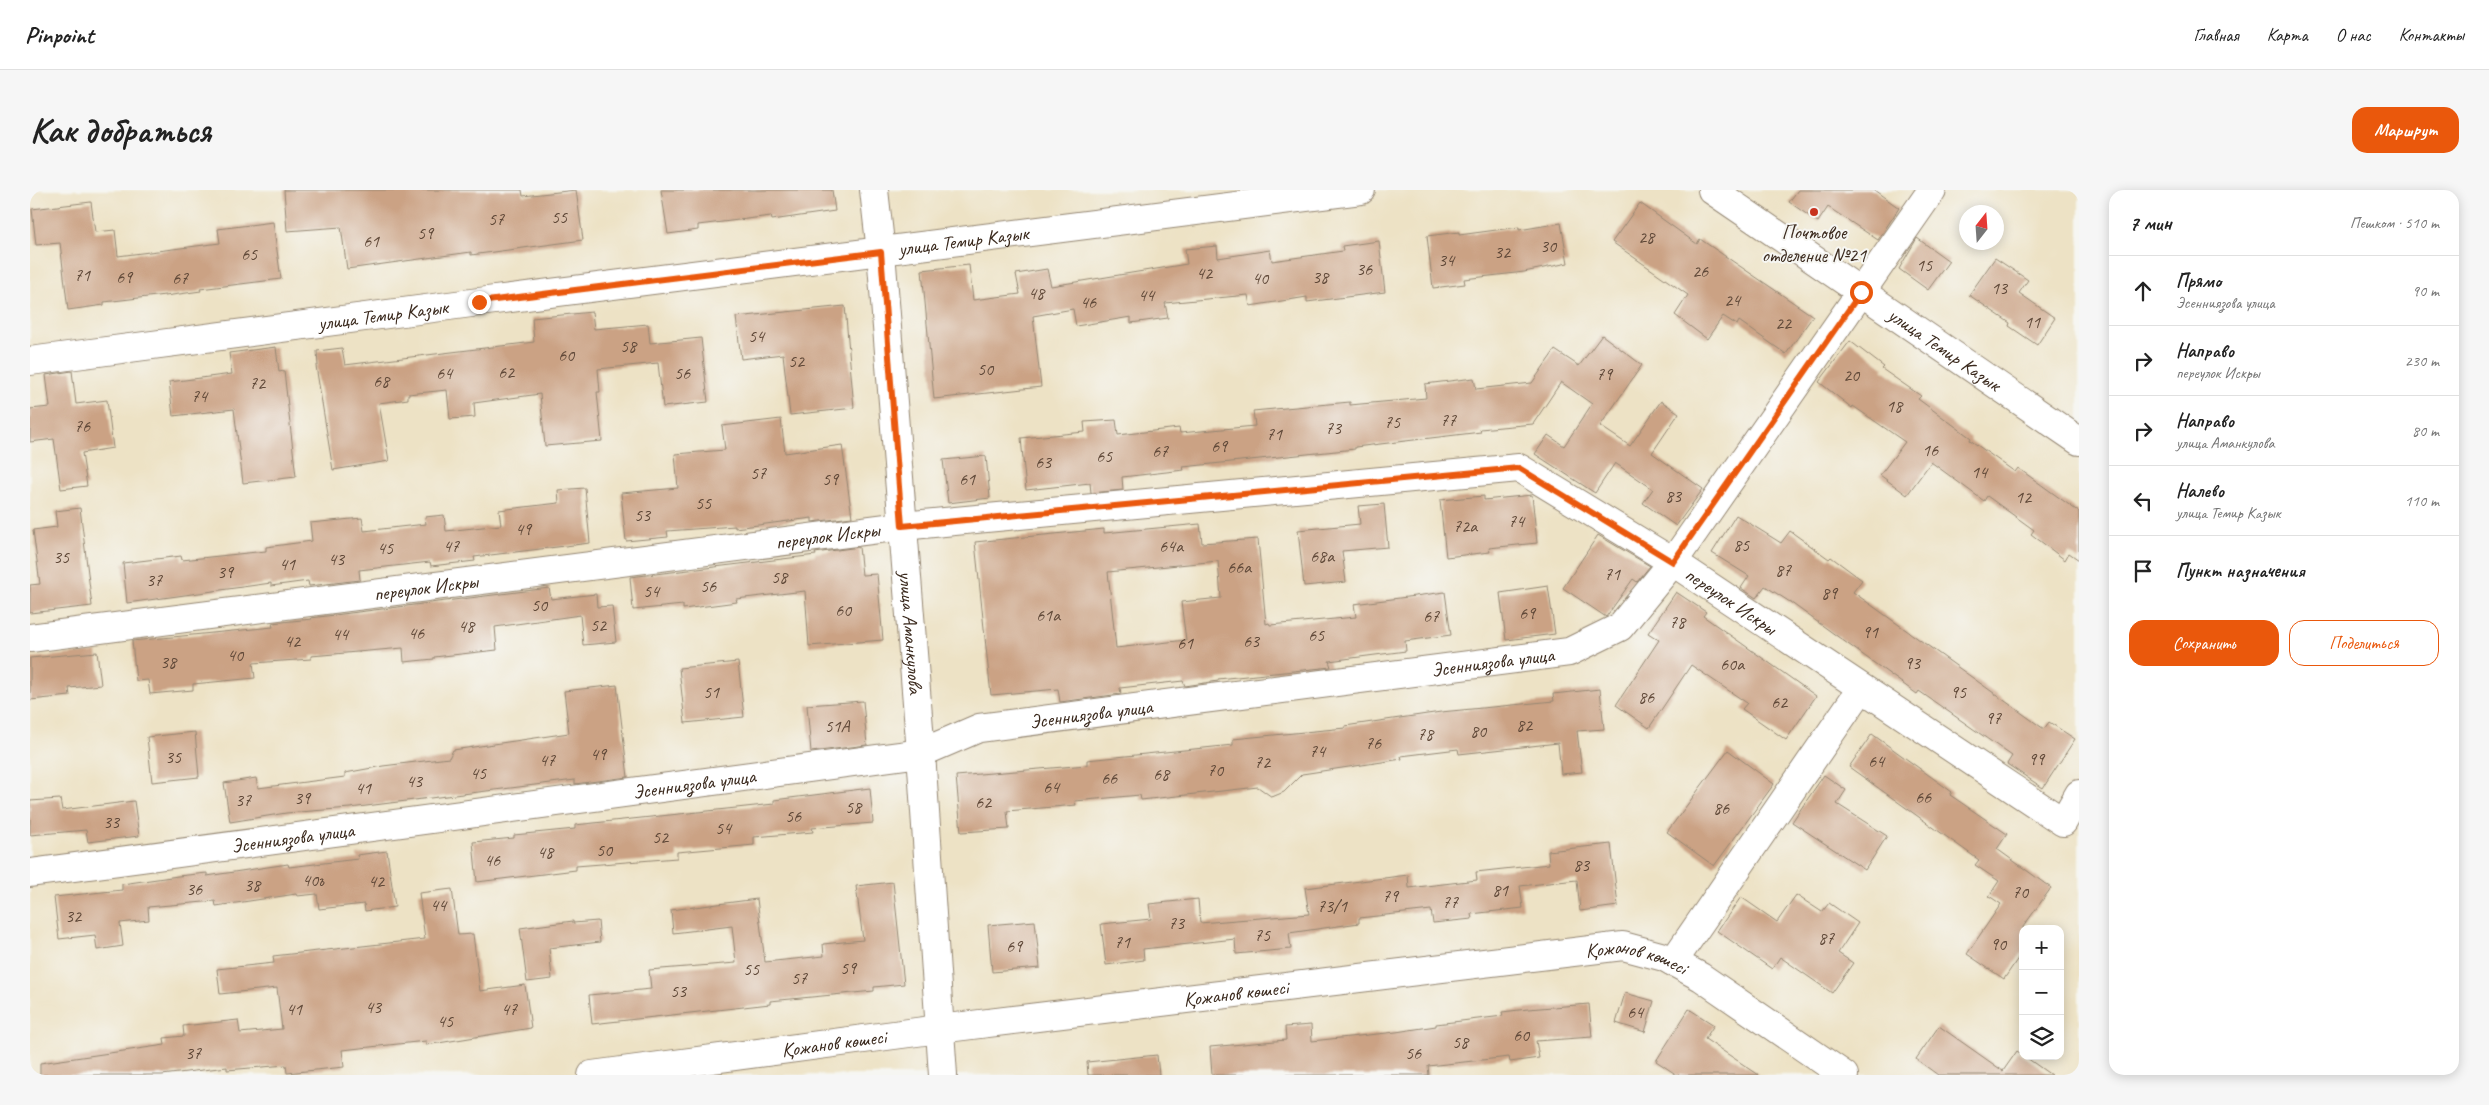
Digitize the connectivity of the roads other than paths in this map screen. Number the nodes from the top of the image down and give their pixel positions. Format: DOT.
graph roads {
  1 [pos="874,190"];
  2 [pos="1362,190"];
  3 [pos="1712,190"];
  4 [pos="1932,190"];
  5 [pos="881,252"];
  6 [pos="1861,292"];
  7 [pos="30,361"];
  8 [pos="2079,441"];
  9 [pos="902,526"];
  10 [pos="1673,562"];
  11 [pos="30,638"];
  12 [pos="1861,689"];
  13 [pos="921,753"];
  14 [pos="2079,794"];
  15 [pos="30,872"];
  16 [pos="1673,962"];
  17 [pos="938,1030"];
  18 [pos="592,1075"];
  19 [pos="943,1075"];
  20 [pos="1844,1075"];
  1 -- 5 [label="street, улица Аманкулова"];
  2 -- 5 [label="street, улица Темир Казык"];
  3 -- 6 [label="street, улица Темир Казык"];
  4 -- 6 [label="street, Эсенниязова улица"];
  5 -- 7 [label="street, улица Темир Казык"];
  5 -- 9 [label="street, улица Аманкулова"];
  6 -- 8 [label="street, улица Темир Казык"];
  6 -- 10 [label="street, Эсенниязова улица"];
  9 -- 10 [label="street, переулок Искры"];
  9 -- 11 [label="street, переулок Искры"];
  9 -- 13 [label="street, улица Аманкулова"];
  10 -- 12 [label="street, переулок Искры"];
  10 -- 13 [label="street, Эсенниязова улица"];
  12 -- 14 [label="street, переулок Искры"];
  12 -- 16 [label="street"];
  13 -- 15 [label="street, Эсенниязова улица"];
  13 -- 17 [label="street, улица Аманкулова"];
  16 -- 17 [label="street, Қожанов көшесі"];
  16 -- 20 [label="street, Қожанов көшесі"];
  17 -- 18 [label="street, Қожанов көшесі"];
  17 -- 19 [label="street, улица Аманкулова"];
}
